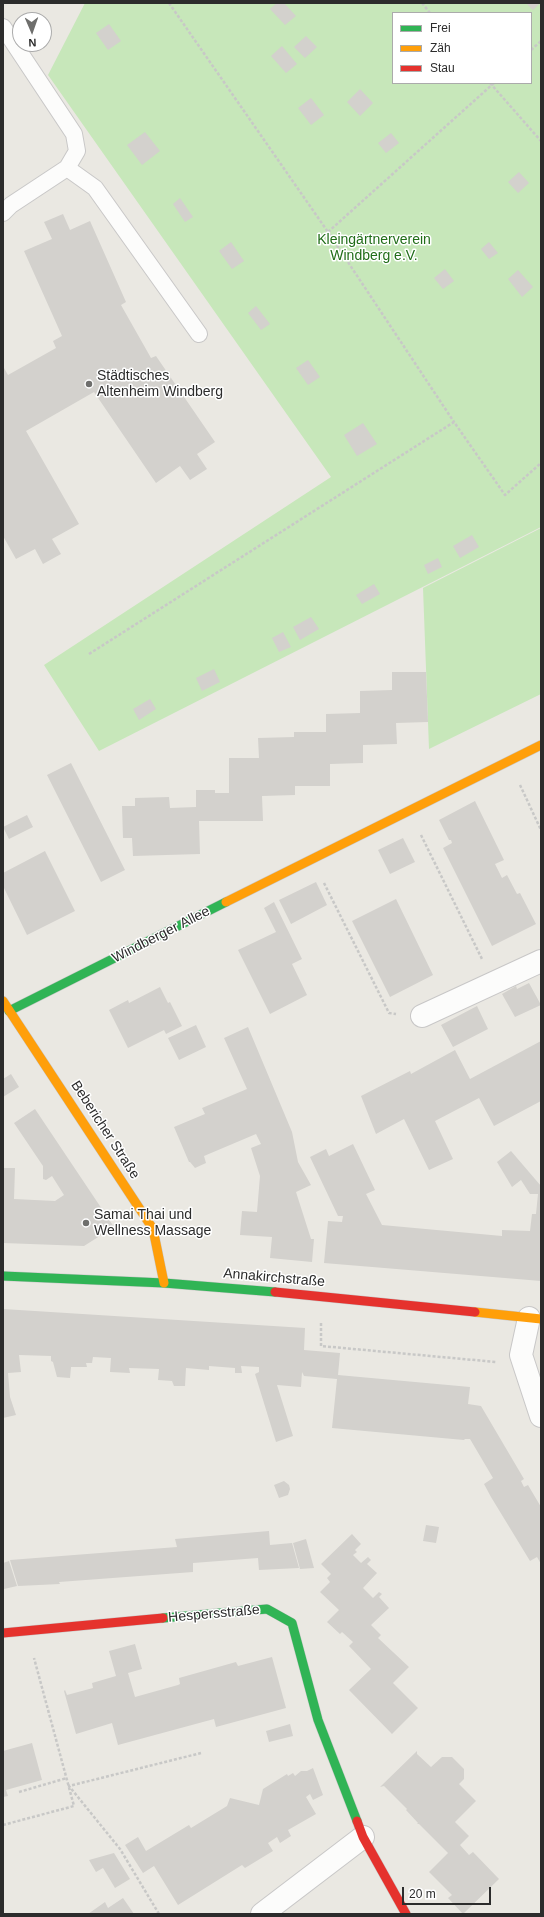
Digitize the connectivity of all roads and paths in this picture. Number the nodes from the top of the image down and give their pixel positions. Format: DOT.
graph roads {
  1 [pos="169,3"];
  2 [pos="422,3"];
  3 [pos="429,12"];
  4 [pos="3,27"];
  5 [pos="541,41"];
  6 [pos="532,49"];
  7 [pos="492,84"];
  8 [pos="541,141"];
  9 [pos="67,168"];
  10 [pos="3,213"];
  11 [pos="328,232"];
  12 [pos="199,334"];
  13 [pos="454,422"];
  14 [pos="541,463"];
  15 [pos="89,654"];
  16 [pos="541,745"];
  17 [pos="508,761"];
  18 [pos="409,811"];
  19 [pos="541,830"];
  20 [pos="312,859"];
  21 [pos="541,961"];
  22 [pos="494,982"];
  23 [pos="3,1001"];
  24 [pos="9,1011"];
  25 [pos="422,1016"];
  26 [pos="3,1276"];
  27 [pos="164,1283"];
  28 [pos="321,1296"];
  29 [pos="535,1319"];
  30 [pos="524,1365"];
  31 [pos="541,1416"];
  32 [pos="26,1630"];
  33 [pos="3,1634"];
  34 [pos="201,1753"];
  35 [pos="67,1778"];
  36 [pos="69,1786"];
  37 [pos="19,1792"];
  38 [pos="3,1825"];
  39 [pos="363,1837"];
  40 [pos="159,1914"];
  41 [pos="262,1914"];
  42 [pos="406,1914"];
  1 -- 11 [label="path"];
  2 -- 3 [label="path"];
  4 -- 9 [label="lane"];
  5 -- 6 [label="path"];
  7 -- 8 [label="path"];
  7 -- 11 [label="path"];
  9 -- 10 [label="lane"];
  9 -- 12 [label="lane"];
  11 -- 13 [label="path"];
  13 -- 14 [label="path"];
  13 -- 15 [label="path"];
  16 -- 17 [label="street, Windberger Allee"];
  17 -- 18 [label="street, Windberger Allee"];
  17 -- 19 [label="path"];
  18 -- 20 [label="street, Windberger Allee"];
  18 -- 22 [label="path"];
  20 -- 24 [label="street, Windberger Allee"];
  20 -- 25 [label="path"];
  21 -- 22 [label="street"];
  22 -- 25 [label="street"];
  23 -- 24 [label="street, Bebericher Straße"];
  24 -- 27 [label="street, Bebericher Straße"];
  26 -- 27 [label="street, Annakirchstraße"];
  27 -- 28 [label="street, Annakirchstraße"];
  28 -- 29 [label="street, Annakirchstraße"];
  28 -- 30 [label="path"];
  29 -- 30 [label="street"];
  30 -- 31 [label="street"];
  32 -- 33 [label="street, Hespersstraße"];
  32 -- 35 [label="path"];
  32 -- 39 [label="street, Hespersstraße"];
  34 -- 36 [label="path"];
  35 -- 36 [label="path"];
  35 -- 37 [label="path"];
  36 -- 38 [label="path"];
  36 -- 40 [label="path"];
  39 -- 41 [label="street"];
  39 -- 42 [label="street, Hespersstraße"];
}
